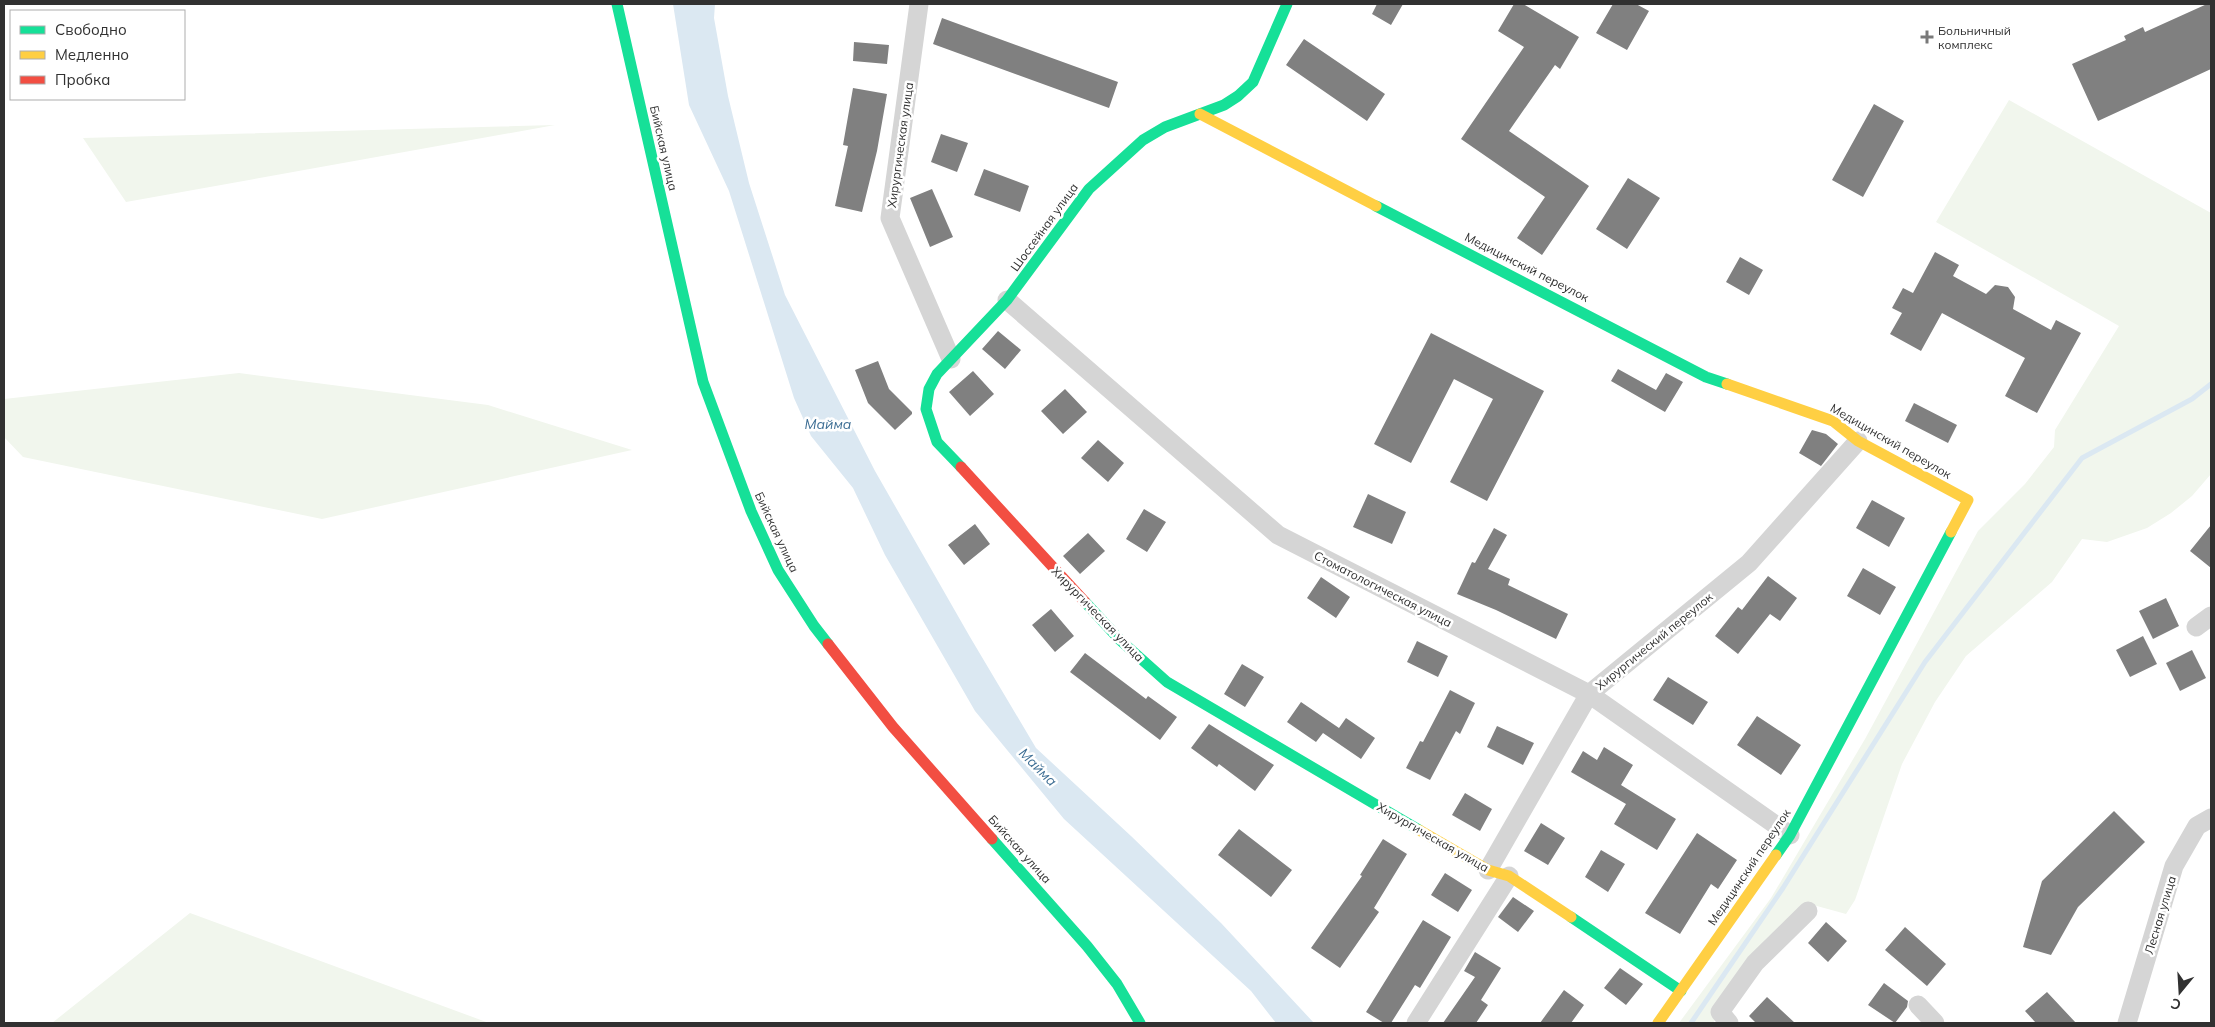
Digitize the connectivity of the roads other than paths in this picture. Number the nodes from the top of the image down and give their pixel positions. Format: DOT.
graph roads {
  1 [pos="617,4"];
  2 [pos="919,4"];
  3 [pos="1287,4"];
  4 [pos="1200,114"];
  5 [pos="1007,300"];
  6 [pos="951,359"];
  7 [pos="1858,441"];
  8 [pos="1589,694"];
  9 [pos="2211,818"];
  10 [pos="1790,835"];
  11 [pos="1488,870"];
  12 [pos="1509,876"];
  13 [pos="1808,911"];
  14 [pos="1681,991"];
  15 [pos="1918,1005"];
  16 [pos="1724,1018"];
  17 [pos="1140,1023"];
  18 [pos="1416,1023"];
  19 [pos="1658,1023"];
  20 [pos="1935,1023"];
  21 [pos="2127,1023"];
  1 -- 17 [label="street, Бийская улица"];
  2 -- 6 [label="street, Хирургическая улица"];
  3 -- 4 [label="street, Шоссейная улица"];
  4 -- 5 [label="street, Шоссейная улица"];
  4 -- 7 [label="street, Медицинский переулок"];
  5 -- 6 [label="street, Шоссейная улица"];
  5 -- 8 [label="street, Стоматологическая улица"];
  6 -- 11 [label="street, Хирургическая улица"];
  7 -- 8 [label="street, Хирургический переулок"];
  7 -- 10 [label="street, Медицинский переулок"];
  8 -- 10 [label="street, Стоматологическая улица"];
  8 -- 11 [label="street, Хирургический переулок"];
  9 -- 21 [label="street, Лесная улица"];
  10 -- 14 [label="street, Медицинский переулок"];
  11 -- 12 [label="street, Хирургическая улица"];
  12 -- 14 [label="street, Хирургическая улица"];
  12 -- 18 [label="street"];
  13 -- 16 [label="street"];
  14 -- 19 [label="street, Медицинский переулок"];
  15 -- 20 [label="street"];
}
